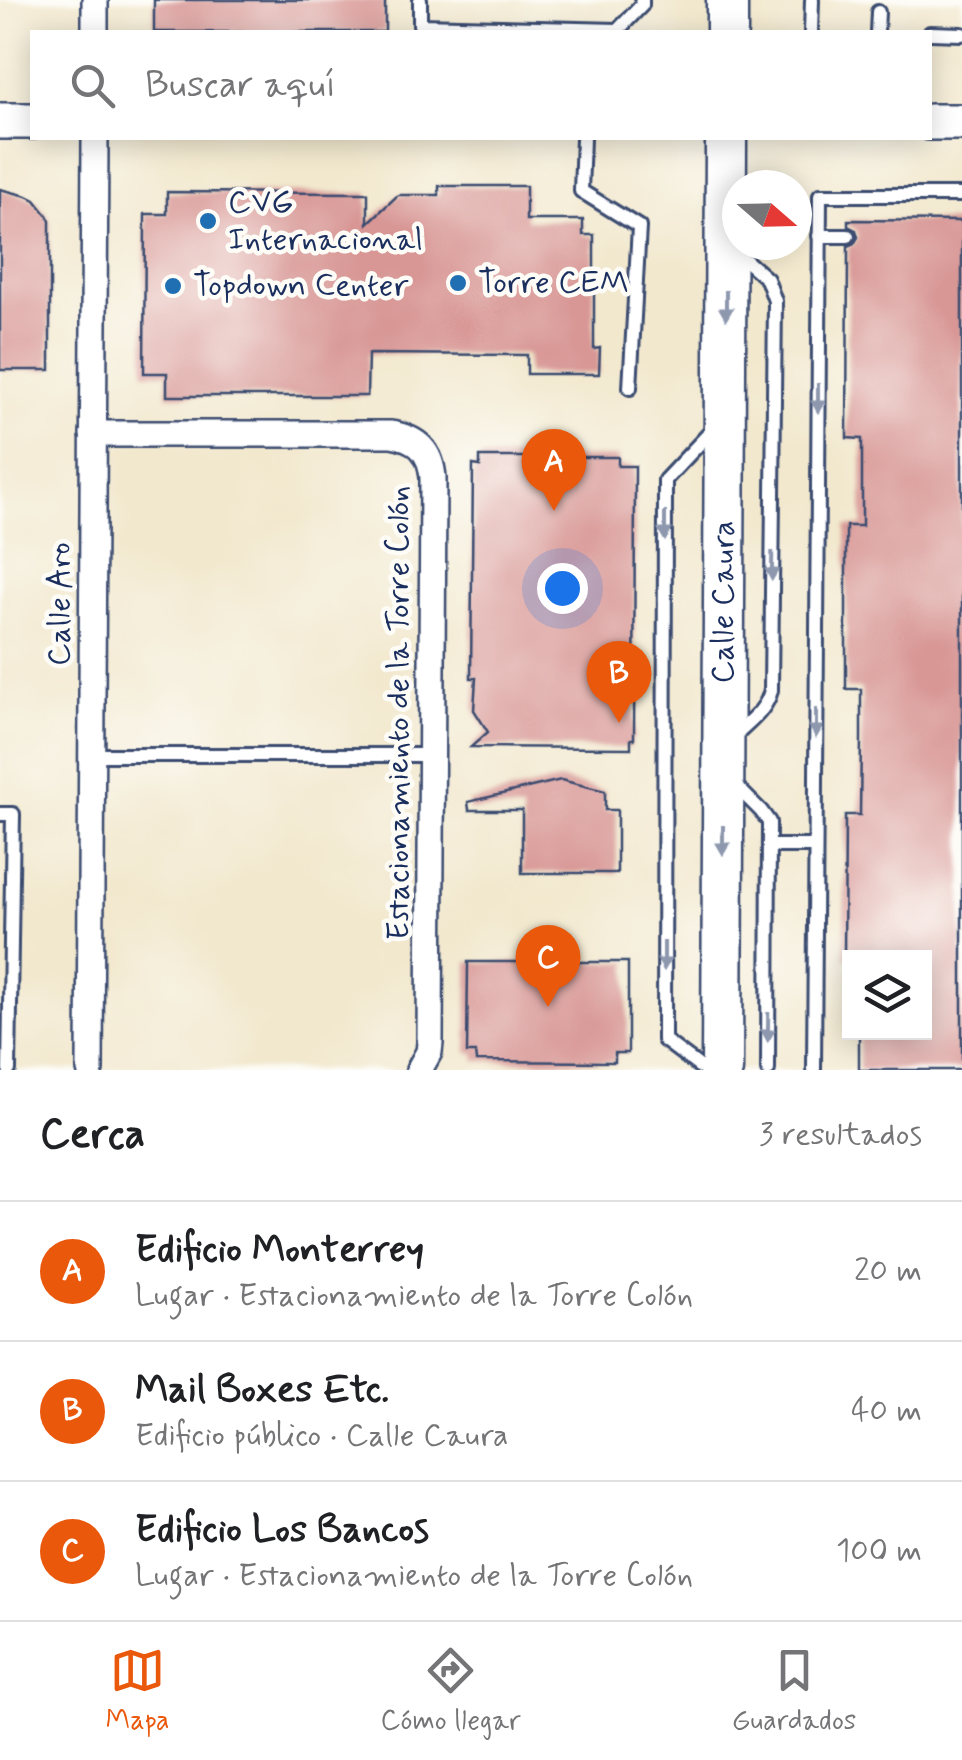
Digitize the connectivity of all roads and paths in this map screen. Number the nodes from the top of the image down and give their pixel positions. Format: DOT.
graph roads {
  1 [pos="95,0"];
  2 [pos="420,0"];
  3 [pos="642,0"];
  4 [pos="812,0"];
  5 [pos="878,12"];
  6 [pos="452,29"];
  7 [pos="95,30"];
  8 [pos="812,30"];
  9 [pos="878,30"];
  10 [pos="932,34"];
  11 [pos="962,34"];
  12 [pos="0,121"];
  13 [pos="30,121"];
  14 [pos="932,122"];
  15 [pos="962,122"];
  16 [pos="95,140"];
  17 [pos="582,140"];
  18 [pos="726,140"];
  19 [pos="726,170"];
  20 [pos="962,195"];
  21 [pos="819,236"];
  22 [pos="848,236"];
  23 [pos="726,260"];
  24 [pos="744,260"];
  25 [pos="630,388"];
  26 [pos="725,417"];
  27 [pos="94,434"];
  28 [pos="92,755"];
  29 [pos="432,755"];
  30 [pos="723,760"];
  31 [pos="0,814"];
  32 [pos="770,846"];
  33 [pos="815,846"];
  34 [pos="6,892"];
  35 [pos="9,1070"];
  36 [pos="90,1070"];
  37 [pos="420,1070"];
  38 [pos="704,1070"];
  39 [pos="722,1070"];
  40 [pos="768,1070"];
  41 [pos="814,1070"];
  1 -- 7 [label="street"];
  2 -- 6 [label="lane"];
  3 -- 6 [label="lane"];
  4 -- 8 [label="lane"];
  5 -- 9 [label="lane"];
  10 -- 11 [label="lane"];
  12 -- 13 [label="street"];
  14 -- 15 [label="street"];
  16 -- 27 [label="street, Calle Aro"];
  17 -- 25 [label="lane"];
  18 -- 19 [label="main road, Calle Caura"];
  20 -- 21 [label="lane"];
  21 -- 22 [label="lane"];
  21 -- 33 [label="lane, one-way"];
  23 -- 26 [label="main road, Calle Caura, one-way"];
  24 -- 30 [label="lane, one-way"];
  26 -- 30 [label="main road, Calle Caura"];
  26 -- 38 [label="lane, one-way"];
  27 -- 28 [label="street, Calle Aro"];
  27 -- 29 [label="street, Estacionamiento de la Torre Colón"];
  28 -- 29 [label="lane"];
  28 -- 36 [label="street, Calle Aro"];
  29 -- 37 [label="street, Estacionamiento de la Torre Colón"];
  30 -- 32 [label="lane"];
  30 -- 39 [label="main road, Calle Caura, one-way"];
  31 -- 34 [label="lane"];
  32 -- 33 [label="lane"];
  32 -- 40 [label="lane, one-way"];
  33 -- 41 [label="lane"];
  34 -- 35 [label="lane"];
}
